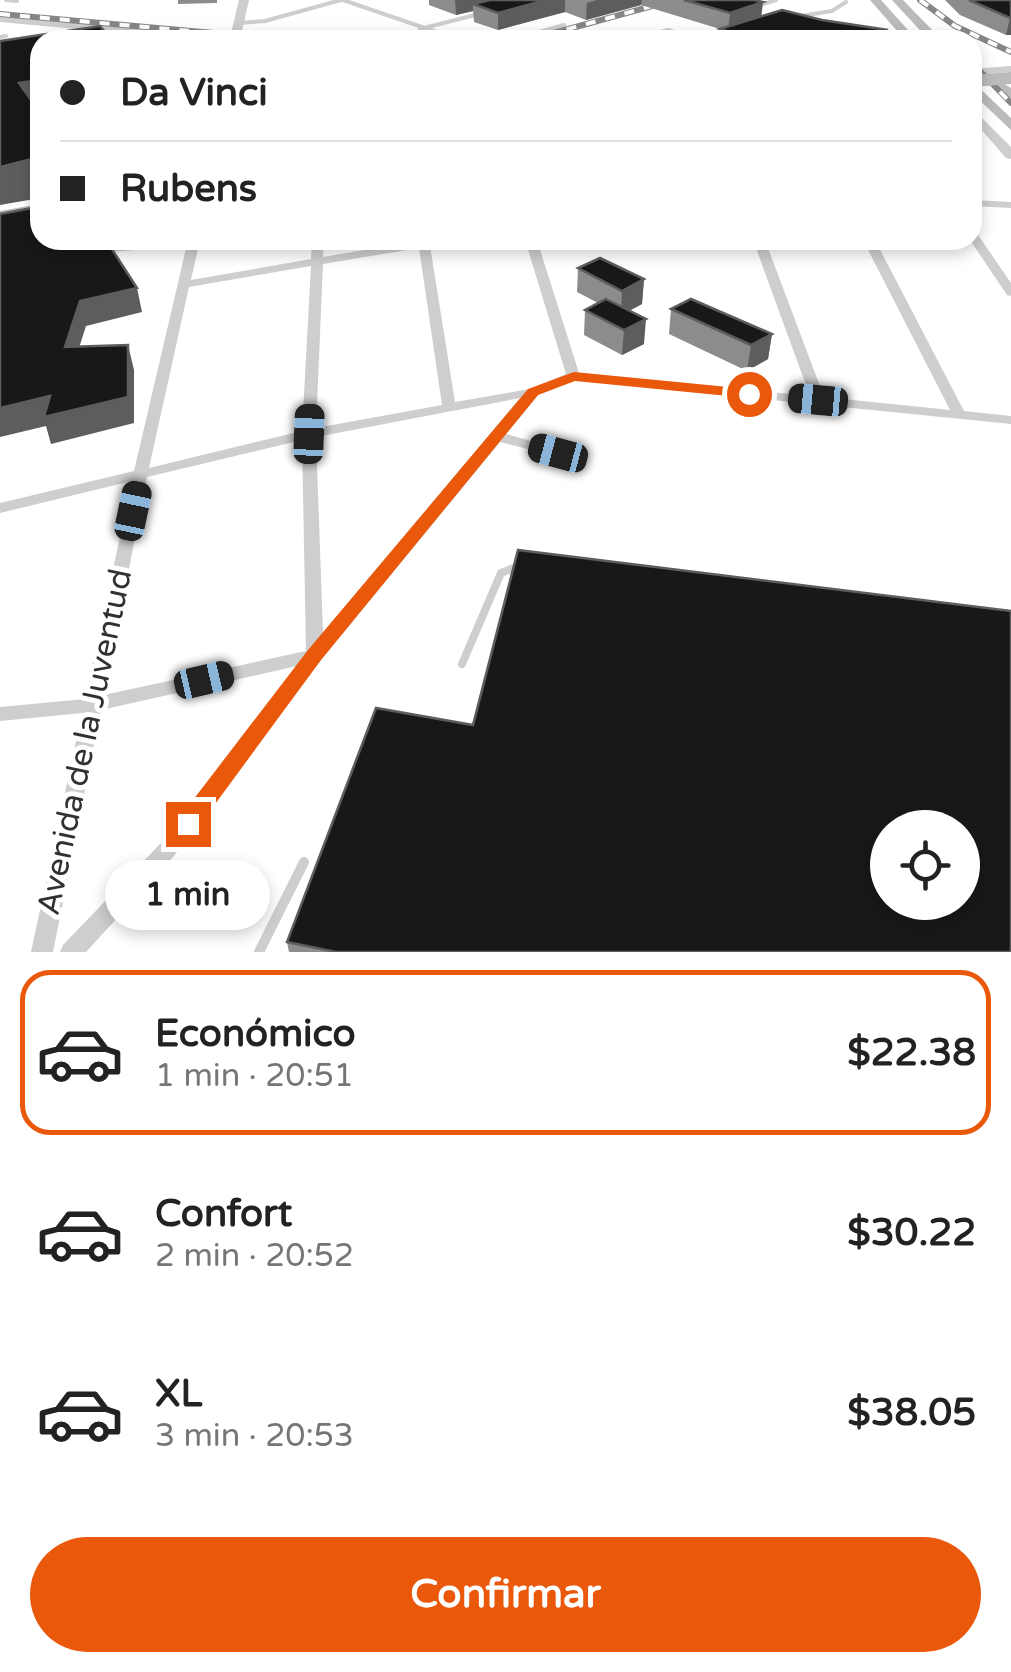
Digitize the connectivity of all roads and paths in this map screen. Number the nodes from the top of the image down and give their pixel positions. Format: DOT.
graph roads {
  1 [pos="6,0"];
  2 [pos="244,0"];
  3 [pos="342,0"];
  4 [pos="776,0"];
  5 [pos="876,0"];
  6 [pos="898,0"];
  7 [pos="17,1"];
  8 [pos="846,2"];
  9 [pos="494,10"];
  10 [pos="758,14"];
  11 [pos="791,18"];
  12 [pos="239,22"];
  13 [pos="564,25"];
  14 [pos="420,29"];
  15 [pos="2,30"];
  16 [pos="30,30"];
  17 [pos="236,30"];
  18 [pos="424,30"];
  19 [pos="546,30"];
  20 [pos="902,30"];
  21 [pos="926,30"];
  22 [pos="991,79"];
  23 [pos="982,122"];
  24 [pos="982,125"];
  25 [pos="1011,126"];
  26 [pos="1011,140"];
  27 [pos="1011,156"];
  28 [pos="982,203"];
  29 [pos="1011,205"];
  30 [pos="30,211"];
  31 [pos="0,216"];
  32 [pos="30,220"];
  33 [pos="0,225"];
  34 [pos="982,249"];
  35 [pos="192,250"];
  36 [pos="318,250"];
  37 [pos="380,250"];
  38 [pos="425,250"];
  39 [pos="534,250"];
  40 [pos="763,250"];
  41 [pos="873,250"];
  42 [pos="317,260"];
  43 [pos="186,284"];
  44 [pos="1011,292"];
  45 [pos="574,376"];
  46 [pos="533,392"];
  47 [pos="818,400"];
  48 [pos="449,407"];
  49 [pos="959,414"];
  50 [pos="1011,420"];
  51 [pos="309,434"];
  52 [pos="498,438"];
  53 [pos="558,453"];
  54 [pos="141,472"];
  55 [pos="0,508"];
  56 [pos="524,564"];
  57 [pos="314,655"];
  58 [pos="462,664"];
  59 [pos="93,705"];
  60 [pos="0,714"];
  61 [pos="304,862"];
  62 [pos="42,952"];
  63 [pos="72,952"];
  64 [pos="259,952"];
  1 -- 7 [label="lane"];
  2 -- 12 [label="street"];
  3 -- 12 [label="lane"];
  3 -- 14 [label="lane"];
  4 -- 10 [label="lane"];
  5 -- 20 [label="main road"];
  6 -- 21 [label="main road"];
  8 -- 11 [label="lane"];
  9 -- 14 [label="lane"];
  12 -- 17 [label="street"];
  13 -- 19 [label="lane"];
  14 -- 18 [label="lane"];
  15 -- 16 [label="street"];
  22 -- 25 [label="main road"];
  23 -- 26 [label="main road"];
  24 -- 27 [label="street"];
  28 -- 29 [label="street"];
  30 -- 31 [label="main road"];
  32 -- 33 [label="main road"];
  34 -- 44 [label="street"];
  35 -- 43 [label="street, Avenida de la Juventud"];
  36 -- 42 [label="street"];
  37 -- 42 [label="street"];
  38 -- 48 [label="street"];
  39 -- 45 [label="street"];
  40 -- 47 [label="street"];
  41 -- 49 [label="street"];
  42 -- 43 [label="street"];
  42 -- 51 [label="street"];
  43 -- 54 [label="street, Avenida de la Juventud"];
  45 -- 46 [label="street"];
  45 -- 47 [label="street"];
  46 -- 48 [label="street"];
  46 -- 52 [label="street"];
  47 -- 49 [label="street"];
  48 -- 51 [label="street"];
  49 -- 50 [label="street"];
  51 -- 54 [label="street"];
  51 -- 57 [label="street"];
  52 -- 53 [label="street"];
  52 -- 57 [label="street"];
  54 -- 55 [label="street"];
  54 -- 59 [label="street, Avenida de la Juventud"];
  56 -- 58 [label="lane"];
  57 -- 59 [label="street"];
  57 -- 63 [label="street"];
  59 -- 60 [label="street"];
  59 -- 62 [label="street, Avenida de la Juventud"];
  61 -- 64 [label="lane"];
}
